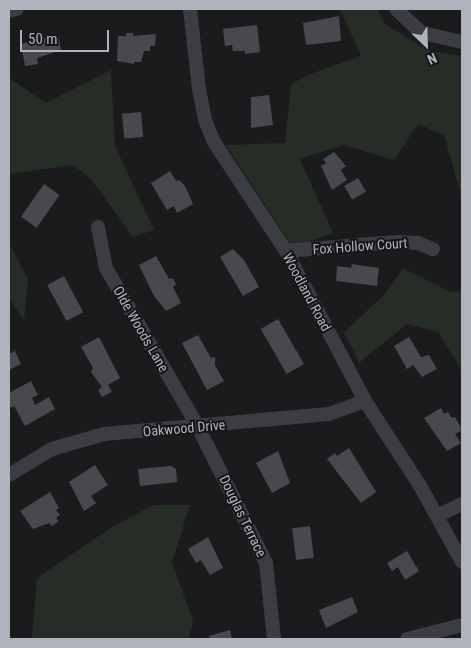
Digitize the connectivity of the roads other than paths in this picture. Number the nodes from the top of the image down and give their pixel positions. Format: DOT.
graph roads {
  1 [pos="17,9"];
  2 [pos="190,9"];
  3 [pos="396,9"];
  4 [pos="9,11"];
  5 [pos="462,42"];
  6 [pos="98,227"];
  7 [pos="433,249"];
  8 [pos="286,251"];
  9 [pos="365,401"];
  10 [pos="198,427"];
  11 [pos="9,476"];
  12 [pos="462,504"];
  13 [pos="437,516"];
  14 [pos="462,562"];
  15 [pos="462,625"];
  16 [pos="274,639"];
  17 [pos="408,639"];
  1 -- 4 [label="street"];
  2 -- 8 [label="street, Woodland Road"];
  3 -- 5 [label="street"];
  6 -- 10 [label="street, Olde Woods Lane"];
  7 -- 8 [label="street, Fox Hollow Court"];
  8 -- 9 [label="street, Woodland Road"];
  9 -- 10 [label="street, Oakwood Drive"];
  9 -- 13 [label="street, Woodland Road"];
  10 -- 11 [label="street, Oakwood Drive"];
  10 -- 16 [label="street, Douglas Terrace"];
  12 -- 13 [label="street"];
  13 -- 14 [label="street, Woodland Road"];
  15 -- 17 [label="street"];
}
